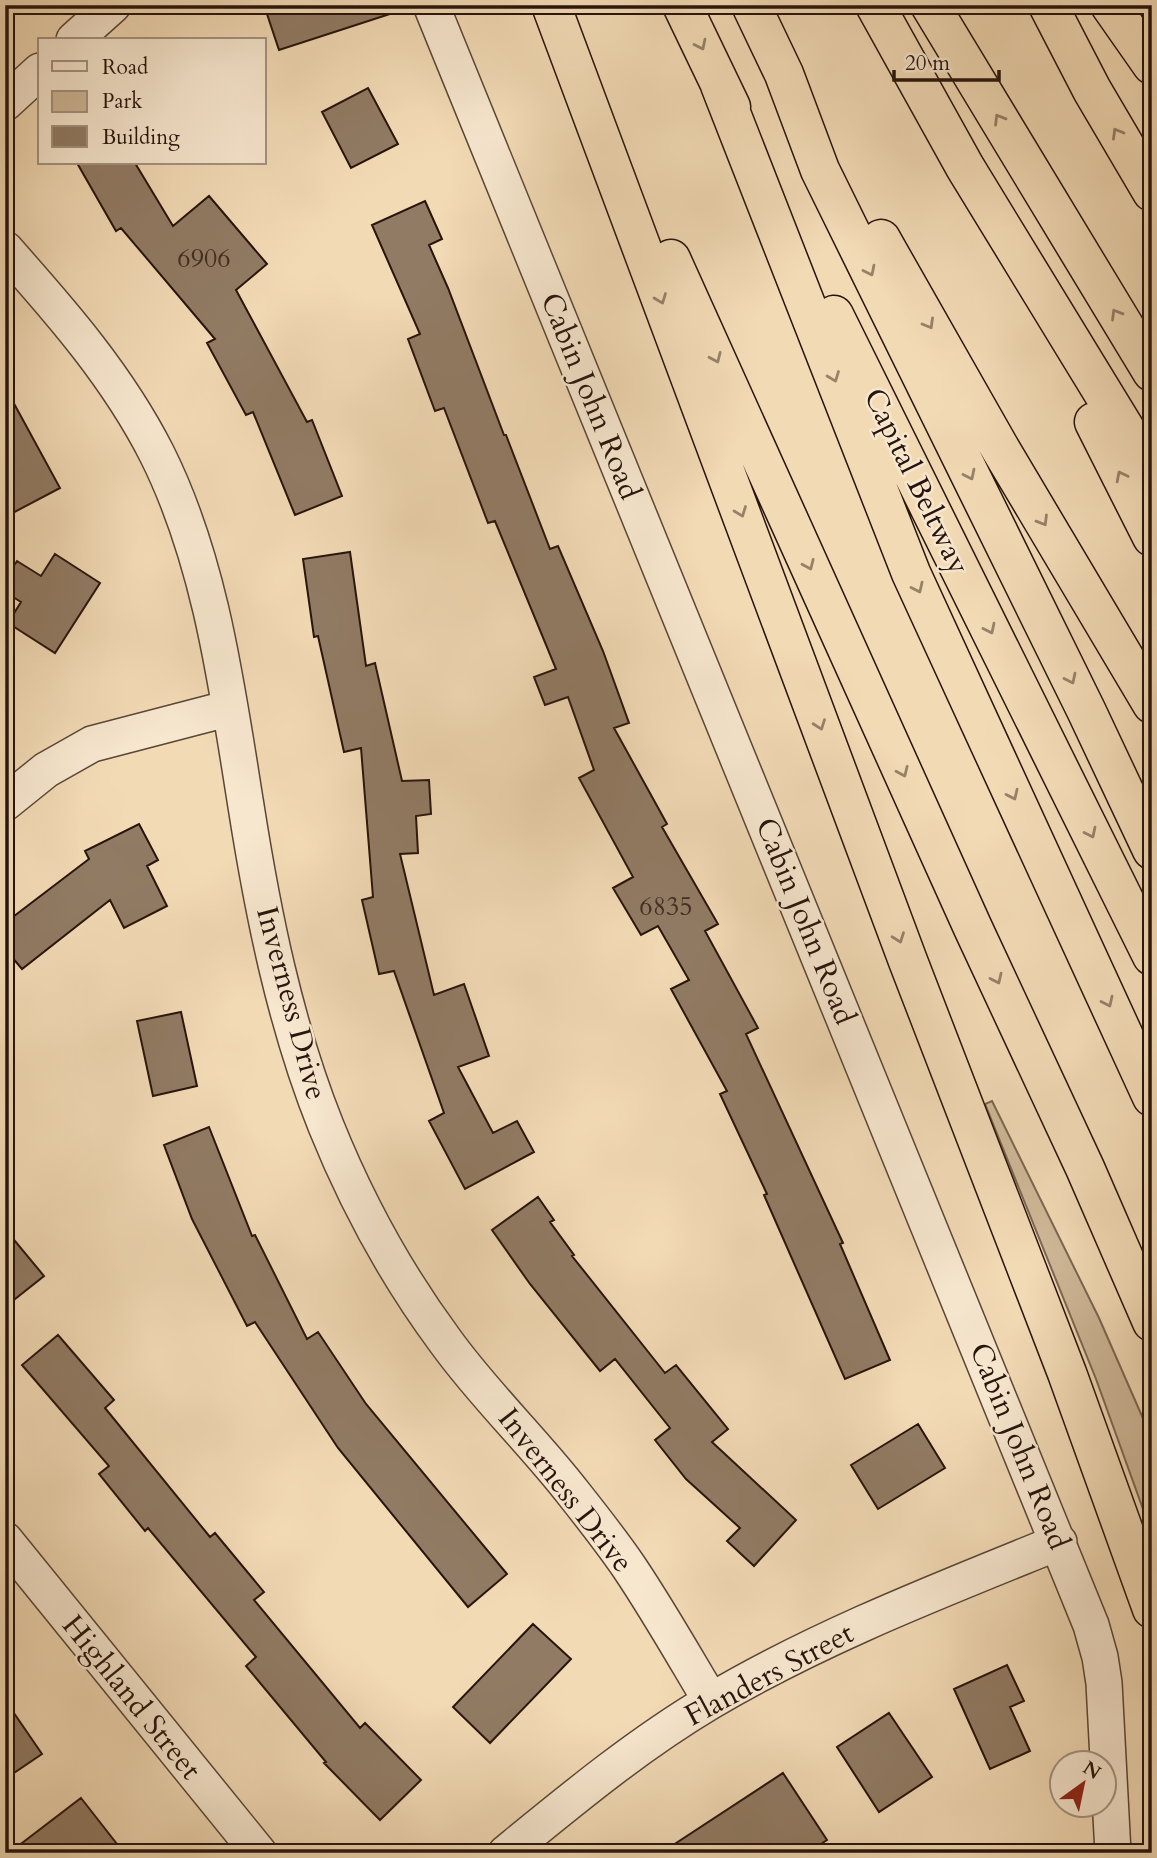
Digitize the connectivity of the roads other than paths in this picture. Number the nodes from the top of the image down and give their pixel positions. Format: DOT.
graph roads {
  1 [pos="113,5"];
  2 [pos="431,5"];
  3 [pos="551,5"];
  4 [pos="557,5"];
  5 [pos="681,5"];
  6 [pos="751,5"];
  7 [pos="875,5"];
  8 [pos="930,5"];
  9 [pos="1048,5"];
  10 [pos="1110,5"];
  11 [pos="76,38"];
  12 [pos="1152,65"];
  13 [pos="38,73"];
  14 [pos="784,74"];
  15 [pos="720,85"];
  16 [pos="5,103"];
  17 [pos="965,167"];
  18 [pos="1152,192"];
  19 [pos="5,248"];
  20 [pos="1152,372"];
  21 [pos="1152,473"];
  22 [pos="1152,537"];
  23 [pos="1152,704"];
  24 [pos="230,708"];
  25 [pos="5,803"];
  26 [pos="1152,850"];
  27 [pos="1152,957"];
  28 [pos="1152,1097"];
  29 [pos="1152,1322"];
  30 [pos="1059,1542"];
  31 [pos="12,1561"];
  32 [pos="1152,1609"];
  33 [pos="711,1701"];
  34 [pos="259,1853"];
  35 [pos="506,1853"];
  36 [pos="1114,1853"];
  1 -- 11 [label="street"];
  2 -- 30 [label="street, Cabin John Road"];
  3 -- 32 [label="highway, one-way"];
  4 -- 29 [label="highway, one-way"];
  5 -- 15 [label="highway, Capital Beltway, one-way"];
  6 -- 14 [label="highway"];
  7 -- 17 [label="highway"];
  20 -- 8 [label="highway, one-way"];
  18 -- 9 [label="highway, one-way"];
  10 -- 12 [label="highway"];
  13 -- 16 [label="street"];
  14 -- 23 [label="highway, one-way"];
  14 -- 26 [label="highway, one-way"];
  15 -- 27 [label="highway, Capital Beltway, one-way"];
  15 -- 28 [label="highway, one-way"];
  17 -- 21 [label="highway"];
  22 -- 17 [label="highway, one-way"];
  19 -- 24 [label="street, Inverness Drive"];
  24 -- 25 [label="street"];
  24 -- 33 [label="street, Inverness Drive"];
  30 -- 33 [label="street, Flanders Street"];
  30 -- 36 [label="street, Cabin John Road"];
  31 -- 34 [label="street, Highland Street"];
  33 -- 35 [label="street, Flanders Street"];
}
